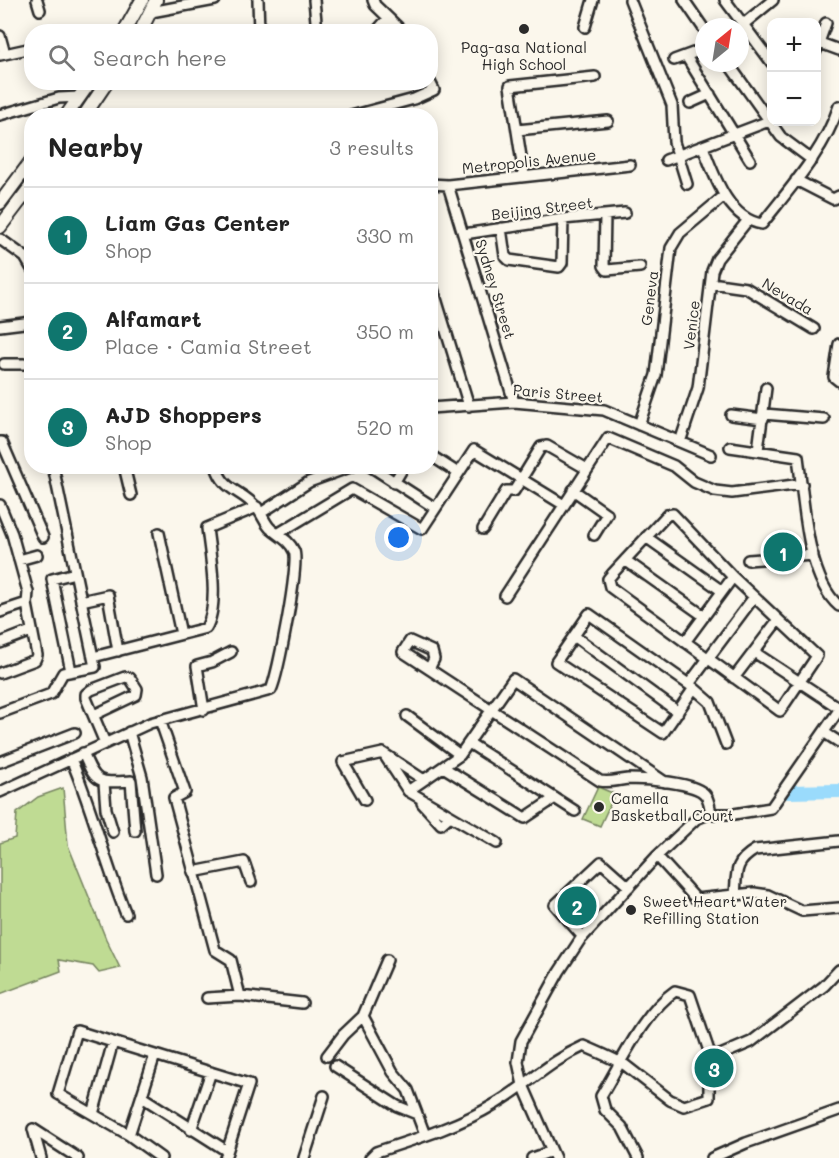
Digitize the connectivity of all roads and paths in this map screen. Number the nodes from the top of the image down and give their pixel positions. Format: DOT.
graph roads {
  1 [pos="37,0"];
  2 [pos="142,0"];
  3 [pos="156,0"];
  4 [pos="215,0"];
  5 [pos="258,0"];
  6 [pos="314,0"];
  7 [pos="373,0"];
  8 [pos="592,0"];
  9 [pos="630,0"];
  10 [pos="684,0"];
  11 [pos="725,0"];
  12 [pos="773,0"];
  13 [pos="40,10"];
  14 [pos="151,12"];
  15 [pos="388,18"];
  16 [pos="696,18"];
  17 [pos="737,18"];
  18 [pos="749,20"];
  19 [pos="826,23"];
  20 [pos="128,24"];
  21 [pos="144,24"];
  22 [pos="258,24"];
  23 [pos="316,24"];
  24 [pos="383,24"];
  25 [pos="394,24"];
  26 [pos="585,27"];
  27 [pos="749,35"];
  28 [pos="0,36"];
  29 [pos="821,38"];
  30 [pos="821,47"];
  31 [pos="24,50"];
  32 [pos="839,50"];
  33 [pos="695,53"];
  34 [pos="3,55"];
  35 [pos="686,56"];
  36 [pos="767,58"];
  37 [pos="674,60"];
  38 [pos="735,72"];
  39 [pos="595,77"];
  40 [pos="84,90"];
  41 [pos="102,90"];
  42 [pos="434,90"];
  43 [pos="710,94"];
  44 [pos="79,97"];
  45 [pos="690,103"];
  46 [pos="839,106"];
  47 [pos="24,108"];
  48 [pos="24,108"];
  49 [pos="71,108"];
  50 [pos="89,108"];
  51 [pos="381,108"];
  52 [pos="767,114"];
  53 [pos="0,115"];
  54 [pos="767,118"];
  55 [pos="608,122"];
  56 [pos="774,126"];
  57 [pos="517,130"];
  58 [pos="735,135"];
  59 [pos="703,147"];
  60 [pos="678,157"];
  61 [pos="666,160"];
  62 [pos="750,160"];
  63 [pos="812,160"];
  64 [pos="630,165"];
  65 [pos="24,174"];
  66 [pos="524,176"];
  67 [pos="796,180"];
  68 [pos="438,184"];
  69 [pos="687,184"];
  70 [pos="448,185"];
  71 [pos="839,195"];
  72 [pos="24,196"];
  73 [pos="724,196"];
  74 [pos="0,202"];
  75 [pos="625,213"];
  76 [pos="605,215"];
  77 [pos="563,219"];
  78 [pos="748,220"];
  79 [pos="0,227"];
  80 [pos="501,228"];
  81 [pos="464,234"];
  82 [pos="0,239"];
  83 [pos="24,254"];
  84 [pos="640,267"];
  85 [pos="711,283"];
  86 [pos="438,305"];
  87 [pos="24,323"];
  88 [pos="0,326"];
  89 [pos="814,329"];
  90 [pos="839,344"];
  91 [pos="4,364"];
  92 [pos="24,364"];
  93 [pos="839,381"];
  94 [pos="766,388"];
  95 [pos="514,402"];
  96 [pos="469,406"];
  97 [pos="438,408"];
  98 [pos="731,415"];
  99 [pos="763,416"];
  100 [pos="824,419"];
  101 [pos="639,424"];
  102 [pos="0,442"];
  103 [pos="680,442"];
  104 [pos="730,447"];
  105 [pos="758,450"];
  106 [pos="711,455"];
  107 [pos="438,461"];
  108 [pos="586,469"];
  109 [pos="458,473"];
  110 [pos="55,474"];
  111 [pos="126,474"];
  112 [pos="220,474"];
  113 [pos="331,474"];
  114 [pos="381,474"];
  115 [pos="399,474"];
  116 [pos="521,478"];
  117 [pos="394,483"];
  118 [pos="802,484"];
  119 [pos="573,490"];
  120 [pos="131,495"];
  121 [pos="0,505"];
  122 [pos="564,505"];
  123 [pos="435,508"];
  124 [pos="259,510"];
  125 [pos="483,529"];
  126 [pos="159,533"];
  127 [pos="279,533"];
  128 [pos="594,535"];
  129 [pos="43,537"];
  130 [pos="646,537"];
  131 [pos="37,555"];
  132 [pos="813,555"];
  133 [pos="19,560"];
  134 [pos="625,560"];
  135 [pos="748,560"];
  136 [pos="75,573"];
  137 [pos="733,577"];
  138 [pos="722,591"];
  139 [pos="505,596"];
  140 [pos="754,597"];
  141 [pos="81,601"];
  142 [pos="27,603"];
  143 [pos="839,606"];
  144 [pos="0,612"];
  145 [pos="704,616"];
  146 [pos="778,620"];
  147 [pos="32,631"];
  148 [pos="181,634"];
  149 [pos="574,636"];
  150 [pos="685,642"];
  151 [pos="0,643"];
  152 [pos="118,651"];
  153 [pos="231,652"];
  154 [pos="754,652"];
  155 [pos="93,657"];
  156 [pos="708,660"];
  157 [pos="430,667"];
  158 [pos="71,671"];
  159 [pos="0,673"];
  160 [pos="734,678"];
  161 [pos="800,682"];
  162 [pos="691,686"];
  163 [pos="839,709"];
  164 [pos="204,710"];
  165 [pos="490,710"];
  166 [pos="678,712"];
  167 [pos="0,713"];
  168 [pos="94,715"];
  169 [pos="407,717"];
  170 [pos="160,720"];
  171 [pos="75,732"];
  172 [pos="129,732"];
  173 [pos="825,733"];
  174 [pos="839,742"];
  175 [pos="105,743"];
  176 [pos="469,743"];
  177 [pos="726,744"];
  178 [pos="83,753"];
  179 [pos="383,753"];
  180 [pos="460,755"];
  181 [pos="71,759"];
  182 [pos="0,762"];
  183 [pos="443,767"];
  184 [pos="424,780"];
  185 [pos="104,783"];
  186 [pos="667,783"];
  187 [pos="0,792"];
  188 [pos="412,794"];
  189 [pos="555,798"];
  190 [pos="365,800"];
  191 [pos="575,811"];
  192 [pos="711,814"];
  193 [pos="135,831"];
  194 [pos="113,832"];
  195 [pos="839,841"];
  196 [pos="496,843"];
  197 [pos="657,856"];
  198 [pos="194,872"];
  199 [pos="156,874"];
  200 [pos="251,882"];
  201 [pos="629,887"];
  202 [pos="735,896"];
  203 [pos="839,908"];
  204 [pos="126,914"];
  205 [pos="583,937"];
  206 [pos="387,960"];
  207 [pos="839,970"];
  208 [pos="240,996"];
  209 [pos="207,998"];
  210 [pos="302,1003"];
  211 [pos="363,1016"];
  212 [pos="113,1042"];
  213 [pos="155,1055"];
  214 [pos="327,1056"];
  215 [pos="709,1060"];
  216 [pos="621,1063"];
  217 [pos="335,1066"];
  218 [pos="211,1072"];
  219 [pos="523,1085"];
  220 [pos="324,1096"];
  221 [pos="142,1098"];
  222 [pos="839,1110"];
  223 [pos="93,1114"];
  224 [pos="417,1114"];
  225 [pos="191,1130"];
  226 [pos="129,1135"];
  227 [pos="425,1135"];
  228 [pos="226,1154"];
  229 [pos="554,1154"];
  230 [pos="41,1158"];
  231 [pos="78,1158"];
  232 [pos="161,1158"];
  233 [pos="304,1158"];
  234 [pos="370,1158"];
  235 [pos="532,1158"];
  236 [pos="638,1158"];
  237 [pos="712,1158"];
  1 -- 13 [label="street"];
  2 -- 20 [label="main road"];
  3 -- 14 [label="main road"];
  4 -- 14 [label="street"];
  5 -- 22 [label="street"];
  6 -- 23 [label="street"];
  7 -- 15 [label="street"];
  8 -- 26 [label="street"];
  9 -- 60 [label="street"];
  10 -- 16 [label="street"];
  11 -- 17 [label="street"];
  12 -- 18 [label="street"];
  14 -- 21 [label="main road"];
  15 -- 24 [label="street"];
  15 -- 25 [label="street"];
  19 -- 29 [label="street"];
  27 -- 36 [label="street"];
  28 -- 34 [label="street"];
  30 -- 32 [label="street"];
  31 -- 34 [label="street"];
  33 -- 35 [label="street"];
  35 -- 37 [label="street"];
  35 -- 43 [label="street"];
  38 -- 52 [label="street"];
  39 -- 57 [label="street"];
  40 -- 44 [label="main road"];
  41 -- 50 [label="main road"];
  42 -- 51 [label="street"];
  43 -- 45 [label="street"];
  43 -- 58 [label="street"];
  44 -- 47 [label="street"];
  44 -- 49 [label="main road"];
  46 -- 63 [label="street"];
  48 -- 53 [label="street"];
  54 -- 58 [label="street"];
  55 -- 57 [label="street"];
  56 -- 63 [label="street"];
  57 -- 66 [label="street"];
  58 -- 59 [label="street"];
  58 -- 62 [label="street"];
  59 -- 60 [label="street"];
  59 -- 73 [label="street"];
  60 -- 61 [label="street"];
  60 -- 69 [label="street"];
  63 -- 67 [label="street"];
  64 -- 66 [label="street, Metropolis Avenue"];
  65 -- 74 [label="main road"];
  66 -- 70 [label="street, Metropolis Avenue"];
  67 -- 71 [label="street"];
  67 -- 78 [label="street"];
  68 -- 70 [label="street, Metropolis Avenue"];
  70 -- 81 [label="street, Sydney Street"];
  72 -- 79 [label="main road"];
  73 -- 78 [label="street"];
  73 -- 101 [label="street, Geneva"];
  75 -- 76 [label="street, Beijing Street"];
  76 -- 77 [label="street, Beijing Street"];
  76 -- 84 [label="street"];
  77 -- 80 [label="street, Beijing Street"];
  77 -- 80 [label="street"];
  78 -- 85 [label="street, Venice"];
  80 -- 81 [label="street, Beijing Street"];
  81 -- 95 [label="street, Sydney Street"];
  82 -- 83 [label="street"];
  85 -- 89 [label="street, Nevada"];
  85 -- 103 [label="street, Venice"];
  86 -- 96 [label="street"];
  87 -- 88 [label="street"];
  90 -- 93 [label="street"];
  91 -- 92 [label="street"];
  94 -- 99 [label="street"];
  95 -- 96 [label="street, Paris Street"];
  95 -- 101 [label="street, Paris Street"];
  96 -- 97 [label="street, Paris Street"];
  98 -- 99 [label="street"];
  99 -- 100 [label="street"];
  99 -- 105 [label="street"];
  101 -- 103 [label="street, Paris Street"];
  102 -- 129 [label="street"];
  103 -- 106 [label="street, Paris Street"];
  104 -- 105 [label="street"];
  105 -- 118 [label="street"];
  107 -- 109 [label="street"];
  108 -- 116 [label="street"];
  108 -- 118 [label="street"];
  108 -- 119 [label="street"];
  109 -- 116 [label="street"];
  109 -- 123 [label="street"];
  110 -- 136 [label="street"];
  111 -- 120 [label="street"];
  112 -- 124 [label="street"];
  113 -- 124 [label="street"];
  114 -- 117 [label="street"];
  115 -- 117 [label="street"];
  116 -- 122 [label="street"];
  116 -- 125 [label="street"];
  117 -- 123 [label="street"];
  118 -- 132 [label="street"];
  119 -- 122 [label="street"];
  119 -- 128 [label="street"];
  121 -- 133 [label="street"];
  122 -- 139 [label="street"];
  123 -- 127 [label="street"];
  124 -- 127 [label="street"];
  124 -- 148 [label="street"];
  126 -- 148 [label="street"];
  127 -- 164 [label="street"];
  130 -- 134 [label="street"];
  130 -- 137 [label="street"];
  130 -- 138 [label="street"];
  131 -- 133 [label="street"];
  132 -- 135 [label="street"];
  132 -- 143 [label="street"];
  133 -- 142 [label="street"];
  134 -- 145 [label="street"];
  134 -- 150 [label="street"];
  136 -- 141 [label="street"];
  136 -- 158 [label="street"];
  137 -- 138 [label="street"];
  137 -- 140 [label="street"];
  138 -- 145 [label="street"];
  140 -- 146 [label="street"];
  140 -- 156 [label="street"];
  141 -- 152 [label="street"];
  141 -- 155 [label="street"];
  142 -- 144 [label="street"];
  142 -- 147 [label="street"];
  145 -- 150 [label="street"];
  146 -- 154 [label="street"];
  146 -- 161 [label="street"];
  147 -- 151 [label="street"];
  147 -- 159 [label="street"];
  148 -- 152 [label="street"];
  149 -- 162 [label="street"];
  149 -- 166 [label="street"];
  149 -- 166 [label="street"];
  150 -- 156 [label="street"];
  152 -- 155 [label="street"];
  153 -- 164 [label="street"];
  154 -- 160 [label="street"];
  154 -- 161 [label="street"];
  155 -- 158 [label="street"];
  156 -- 160 [label="street"];
  156 -- 162 [label="street"];
  157 -- 165 [label="street"];
  158 -- 167 [label="street"];
  160 -- 161 [label="street"];
  161 -- 163 [label="street"];
  162 -- 166 [label="street"];
  162 -- 177 [label="street"];
  163 -- 173 [label="street"];
  164 -- 170 [label="street"];
  165 -- 176 [label="street"];
  165 -- 186 [label="street"];
  165 -- 186 [label="street"];
  168 -- 168 [label="street"];
  168 -- 175 [label="street"];
  169 -- 180 [label="street"];
  170 -- 172 [label="street"];
  170 -- 198 [label="street"];
  171 -- 182 [label="street"];
  172 -- 175 [label="street"];
  172 -- 199 [label="street"];
  173 -- 174 [label="street"];
  173 -- 192 [label="street"];
  175 -- 178 [label="street"];
  176 -- 180 [label="street"];
  176 -- 189 [label="street"];
  178 -- 181 [label="street"];
  178 -- 185 [label="street"];
  179 -- 184 [label="street"];
  179 -- 188 [label="street"];
  179 -- 190 [label="street"];
  180 -- 183 [label="street"];
  181 -- 187 [label="street"];
  181 -- 204 [label="street"];
  183 -- 184 [label="street"];
  183 -- 189 [label="street"];
  184 -- 188 [label="street"];
  185 -- 193 [label="street"];
  185 -- 194 [label="street"];
  186 -- 192 [label="street"];
  188 -- 196 [label="street"];
  189 -- 191 [label="street"];
  192 -- 197 [label="street"];
  195 -- 202 [label="street"];
  197 -- 201 [label="street"];
  197 -- 202 [label="street"];
  198 -- 200 [label="street"];
  198 -- 208 [label="street"];
  201 -- 205 [label="street"];
  201 -- 205 [label="street"];
  202 -- 203 [label="street"];
  205 -- 219 [label="street"];
  206 -- 211 [label="street"];
  207 -- 215 [label="street"];
  208 -- 209 [label="street"];
  208 -- 210 [label="street"];
  211 -- 214 [label="street"];
  211 -- 224 [label="street"];
  212 -- 213 [label="street"];
  212 -- 223 [label="street"];
  212 -- 223 [label="street"];
  213 -- 218 [label="street"];
  213 -- 221 [label="street"];
  215 -- 216 [label="street"];
  215 -- 216 [label="street"];
  216 -- 219 [label="street"];
  216 -- 236 [label="street"];
  217 -- 224 [label="street"];
  218 -- 225 [label="street"];
  218 -- 228 [label="street"];
  219 -- 227 [label="street"];
  219 -- 229 [label="street"];
  220 -- 233 [label="street"];
  221 -- 225 [label="street"];
  221 -- 226 [label="street"];
  222 -- 237 [label="street"];
  223 -- 226 [label="street"];
  224 -- 227 [label="street"];
  225 -- 228 [label="street"];
  226 -- 232 [label="street"];
  227 -- 234 [label="street"];
  229 -- 235 [label="street"];
  230 -- 231 [label="street"];
}
